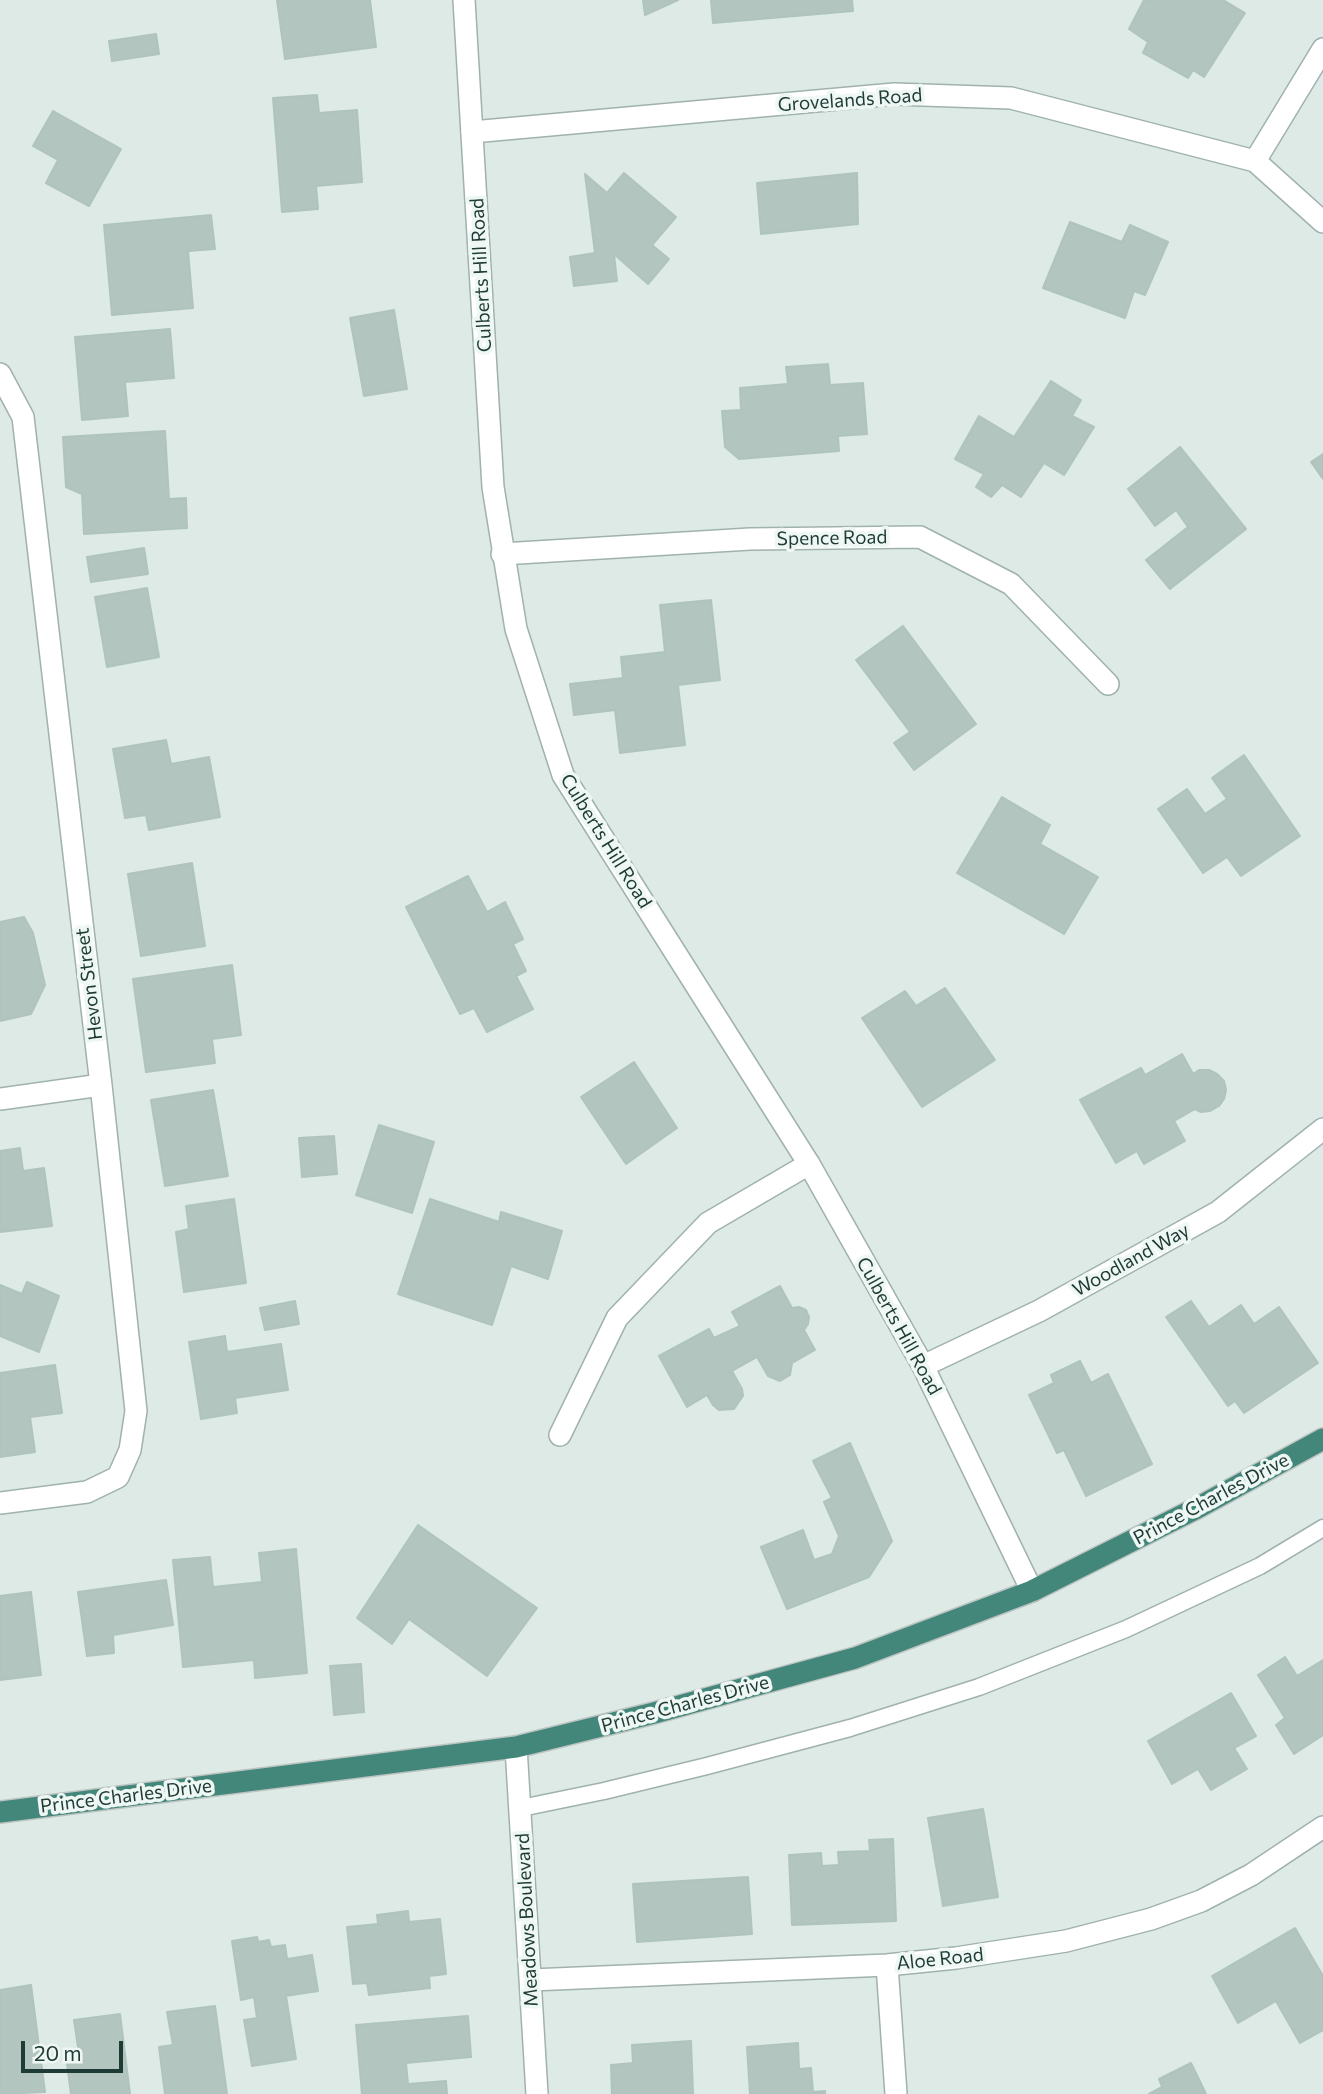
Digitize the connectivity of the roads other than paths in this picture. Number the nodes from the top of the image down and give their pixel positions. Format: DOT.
graph roads {
  1 [pos="464,0"];
  2 [pos="1323,49"];
  3 [pos="472,132"];
  4 [pos="1255,161"];
  5 [pos="1323,222"];
  6 [pos="0,374"];
  7 [pos="502,554"];
  8 [pos="1108,684"];
  9 [pos="101,1085"];
  10 [pos="0,1099"];
  11 [pos="1323,1129"];
  12 [pos="808,1164"];
  13 [pos="923,1366"];
  14 [pos="560,1435"];
  15 [pos="1323,1438"];
  16 [pos="0,1503"];
  17 [pos="1323,1528"];
  18 [pos="1032,1591"];
  19 [pos="516,1747"];
  20 [pos="521,1808"];
  21 [pos="0,1812"];
  22 [pos="1323,1827"];
  23 [pos="887,1965"];
  24 [pos="531,1980"];
  25 [pos="537,2094"];
  26 [pos="896,2094"];
  1 -- 3 [label="street, Culberts Hill Road"];
  2 -- 4 [label="street"];
  3 -- 4 [label="street, Grovelands Road"];
  3 -- 7 [label="street, Culberts Hill Road"];
  4 -- 5 [label="street, Grovelands Road"];
  6 -- 9 [label="street, Hevon Street"];
  7 -- 8 [label="street, Spence Road"];
  7 -- 12 [label="street, Culberts Hill Road"];
  9 -- 10 [label="street"];
  9 -- 16 [label="street, Hevon Street"];
  11 -- 13 [label="street, Woodland Way"];
  12 -- 13 [label="street, Culberts Hill Road"];
  12 -- 14 [label="street"];
  13 -- 18 [label="street, Culberts Hill Road"];
  15 -- 18 [label="highway, Prince Charles Drive"];
  17 -- 20 [label="lane"];
  18 -- 19 [label="highway, Prince Charles Drive"];
  19 -- 20 [label="street, Meadows Boulevard"];
  19 -- 21 [label="highway, Prince Charles Drive"];
  20 -- 24 [label="street, Meadows Boulevard"];
  22 -- 23 [label="street, Aloe Road"];
  23 -- 24 [label="street, Aloe Road"];
  23 -- 26 [label="street"];
  24 -- 25 [label="street, Meadows Boulevard"];
}
